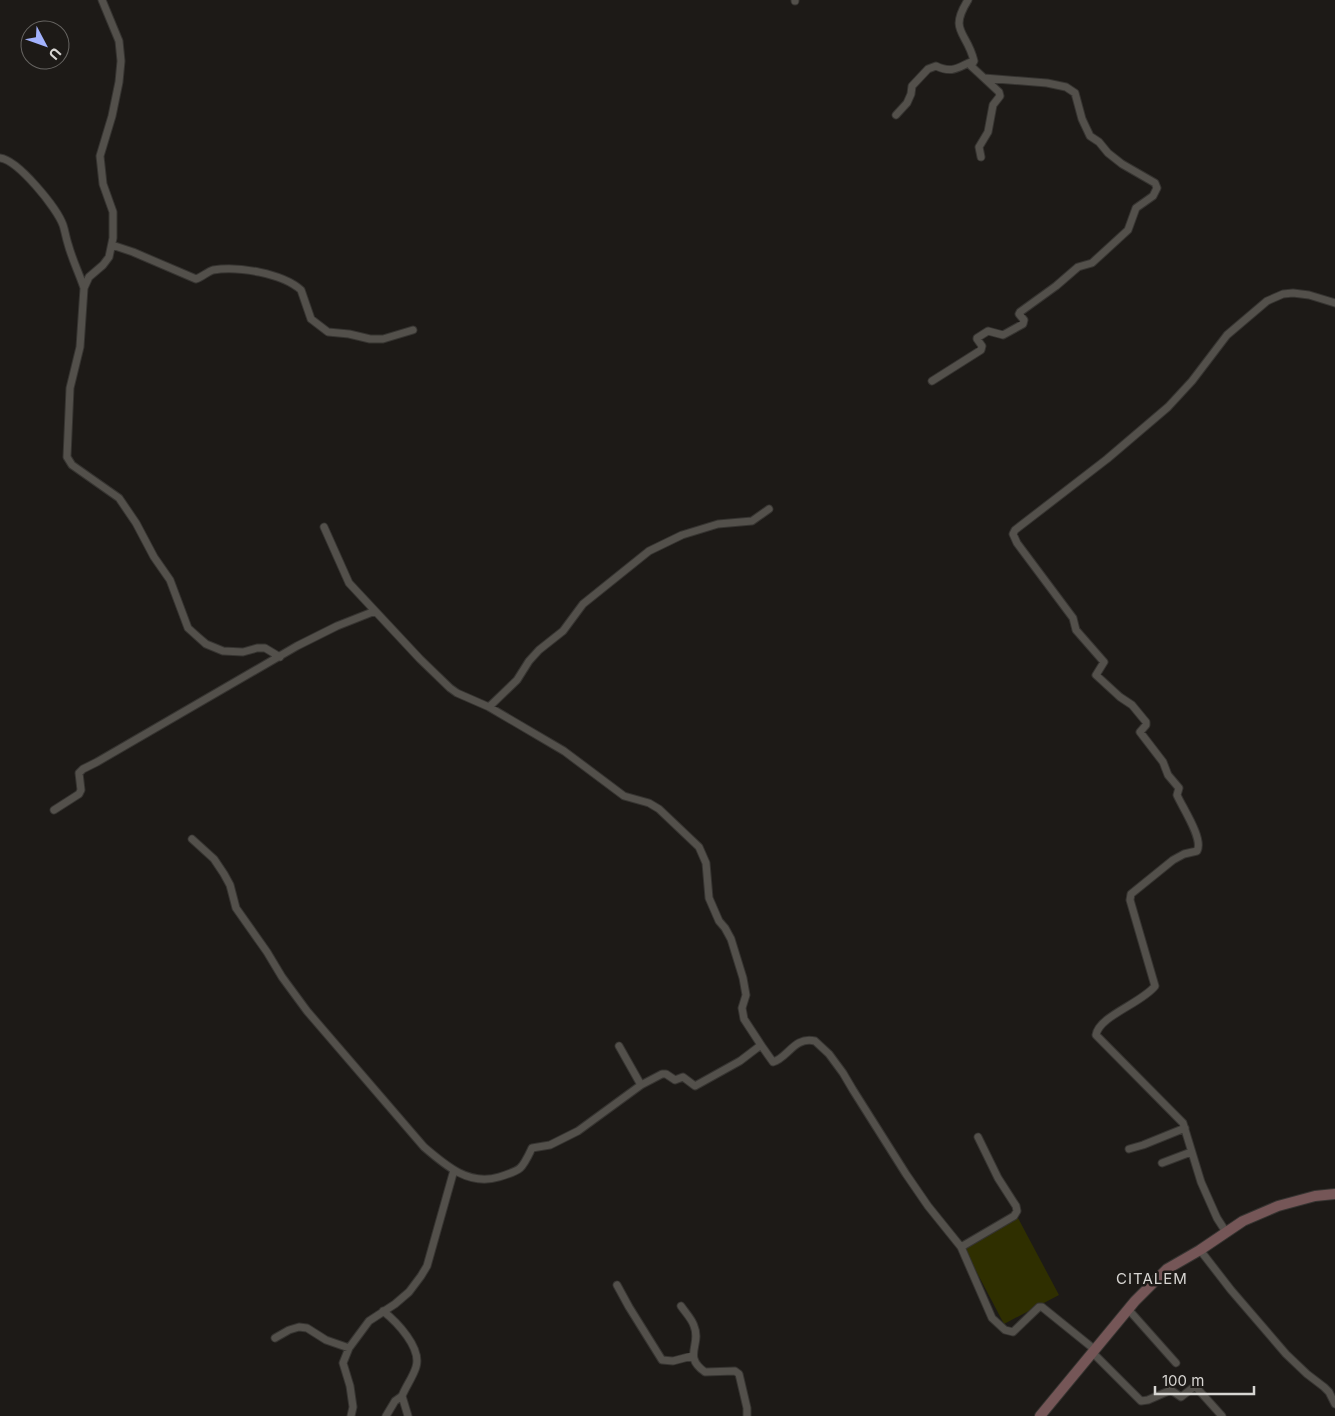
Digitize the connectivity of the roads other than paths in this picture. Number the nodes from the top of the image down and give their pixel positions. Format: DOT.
graph roads {
  1 [pos="102,0"];
  2 [pos="968,0"];
  3 [pos="974,60"];
  4 [pos="984,78"];
  5 [pos="896,115"];
  6 [pos="980,157"];
  7 [pos="0,158"];
  8 [pos="112,245"];
  9 [pos="84,288"];
  10 [pos="1335,303"];
  11 [pos="413,330"];
  12 [pos="932,381"];
  13 [pos="769,509"];
  14 [pos="324,527"];
  15 [pos="375,612"];
  16 [pos="280,657"];
  17 [pos="489,707"];
  18 [pos="54,810"];
  19 [pos="192,839"];
  20 [pos="761,1045"];
  21 [pos="620,1046"];
  22 [pos="641,1085"];
  23 [pos="1185,1128"];
  24 [pos="978,1137"];
  25 [pos="1129,1149"];
  26 [pos="1191,1152"];
  27 [pos="1162,1162"];
  28 [pos="454,1170"];
  29 [pos="1335,1194"];
  30 [pos="1226,1232"];
  31 [pos="961,1247"];
  32 [pos="1200,1250"];
  33 [pos="617,1285"];
  34 [pos="681,1306"];
  35 [pos="1128,1309"];
  36 [pos="383,1311"];
  37 [pos="275,1338"];
  38 [pos="350,1348"];
  39 [pos="1093,1350"];
  40 [pos="692,1356"];
  41 [pos="1176,1363"];
  42 [pos="402,1396"];
  43 [pos="1335,1404"];
  44 [pos="351,1416"];
  45 [pos="386,1416"];
  46 [pos="408,1416"];
  47 [pos="747,1416"];
  48 [pos="1040,1416"];
  49 [pos="1222,1416"];
  1 -- 8 [label="street"];
  2 -- 3 [label="street"];
  3 -- 4 [label="street"];
  3 -- 5 [label="street"];
  4 -- 6 [label="street"];
  4 -- 12 [label="street"];
  7 -- 9 [label="street"];
  8 -- 9 [label="street"];
  8 -- 11 [label="street"];
  9 -- 16 [label="street"];
  10 -- 23 [label="street"];
  13 -- 17 [label="street"];
  14 -- 15 [label="street"];
  15 -- 16 [label="street"];
  15 -- 17 [label="street"];
  16 -- 18 [label="street"];
  17 -- 20 [label="street"];
  19 -- 28 [label="street"];
  20 -- 22 [label="street"];
  20 -- 31 [label="street"];
  21 -- 22 [label="street"];
  22 -- 28 [label="street"];
  23 -- 25 [label="street"];
  23 -- 26 [label="street"];
  24 -- 31 [label="street"];
  26 -- 27 [label="street"];
  26 -- 30 [label="street"];
  28 -- 36 [label="street"];
  29 -- 30 [label="main road"];
  30 -- 32 [label="main road"];
  31 -- 39 [label="street"];
  32 -- 35 [label="main road"];
  32 -- 43 [label="street"];
  33 -- 40 [label="street"];
  34 -- 40 [label="street"];
  35 -- 39 [label="main road"];
  35 -- 41 [label="street"];
  36 -- 38 [label="street"];
  36 -- 42 [label="street"];
  37 -- 38 [label="street"];
  38 -- 44 [label="street"];
  39 -- 48 [label="main road"];
  39 -- 49 [label="street"];
  40 -- 47 [label="street"];
  42 -- 45 [label="street"];
  42 -- 46 [label="street"];
}
